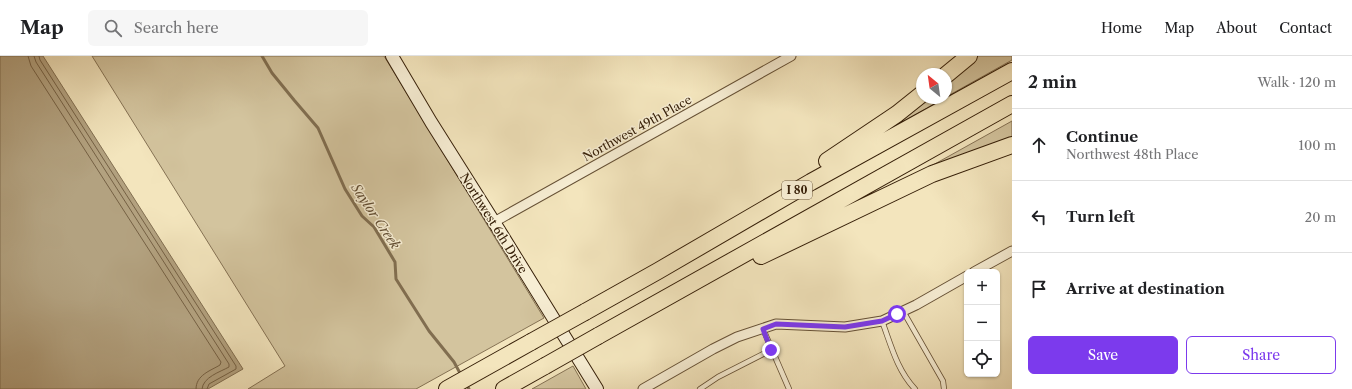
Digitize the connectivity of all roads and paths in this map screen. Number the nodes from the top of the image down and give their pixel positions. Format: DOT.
graph roads {
  1 [pos="392,56"];
  2 [pos="791,56"];
  3 [pos="969,56"];
  4 [pos="952,70"];
  5 [pos="1012,71"];
  6 [pos="916,99"];
  7 [pos="1012,104"];
  8 [pos="1012,145"];
  9 [pos="494,222"];
  10 [pos="1012,250"];
  11 [pos="979,269"];
  12 [pos="658,271"];
  13 [pos="964,278"];
  14 [pos="665,299"];
  15 [pos="903,311"];
  16 [pos="882,321"];
  17 [pos="763,329"];
  18 [pos="771,350"];
  19 [pos="505,388"];
  20 [pos="447,389"];
  21 [pos="597,389"];
  22 [pos="643,389"];
  23 [pos="700,389"];
  24 [pos="789,389"];
  25 [pos="914,389"];
  26 [pos="944,389"];
  1 -- 9 [label="main road, Northwest 6th Drive"];
  2 -- 9 [label="street, Northwest 49th Place"];
  3 -- 4 [label="highway"];
  5 -- 12 [label="highway, I 80"];
  6 -- 12 [label="highway"];
  7 -- 14 [label="highway, I 80"];
  8 -- 14 [label="highway"];
  9 -- 21 [label="main road, Northwest 6th Drive"];
  10 -- 11 [label="street"];
  12 -- 20 [label="highway, I 80, bridge"];
  13 -- 15 [label="street"];
  14 -- 19 [label="highway, I 80, bridge"];
  15 -- 16 [label="street"];
  15 -- 26 [label="lane"];
  16 -- 17 [label="street"];
  16 -- 25 [label="lane"];
  17 -- 18 [label="lane"];
  17 -- 22 [label="street"];
  18 -- 23 [label="lane"];
  18 -- 24 [label="lane"];
}
